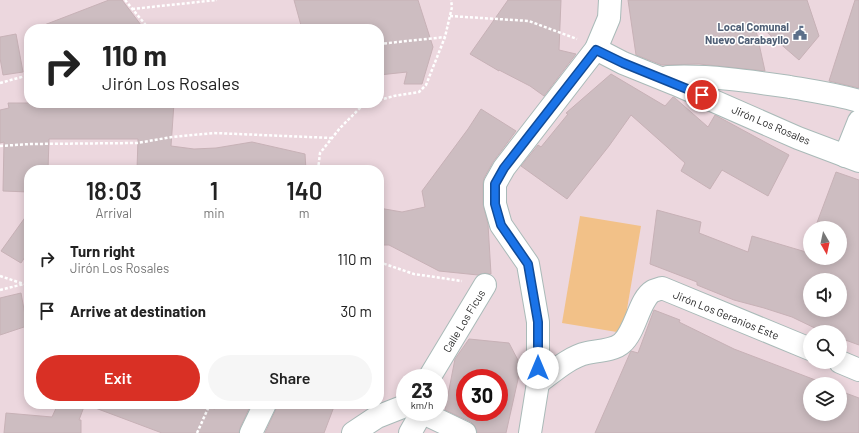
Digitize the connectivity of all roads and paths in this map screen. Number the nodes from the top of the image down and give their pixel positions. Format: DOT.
graph roads {
  1 [pos="125,0"];
  2 [pos="217,0"];
  3 [pos="451,0"];
  4 [pos="610,0"];
  5 [pos="132,9"];
  6 [pos="450,16"];
  7 [pos="144,24"];
  8 [pos="445,37"];
  9 [pos="384,43"];
  10 [pos="596,50"];
  11 [pos="24,76"];
  12 [pos="657,77"];
  13 [pos="0,83"];
  14 [pos="384,99"];
  15 [pos="859,101"];
  16 [pos="360,108"];
  17 [pos="859,121"];
  18 [pos="332,138"];
  19 [pos="0,146"];
  20 [pos="852,158"];
  21 [pos="319,165"];
  22 [pos="0,276"];
  23 [pos="24,284"];
  24 [pos="486,285"];
  25 [pos="0,290"];
  26 [pos="803,347"];
  27 [pos="847,365"];
  28 [pos="435,369"];
  29 [pos="859,370"];
  30 [pos="538,383"];
  31 [pos="208,409"];
  32 [pos="263,409"];
  33 [pos="396,410"];
  34 [pos="416,421"];
  35 [pos="440,421"];
  36 [pos="197,433"];
  37 [pos="251,433"];
  38 [pos="353,433"];
  39 [pos="410,433"];
  40 [pos="465,433"];
  41 [pos="530,433"];
  1 -- 5 [label="path"];
  2 -- 5 [label="path"];
  3 -- 6 [label="path"];
  4 -- 10 [label="street"];
  5 -- 7 [label="path"];
  6 -- 8 [label="path"];
  6 -- 10 [label="path"];
  8 -- 9 [label="path"];
  8 -- 14 [label="path"];
  10 -- 12 [label="street, Jirón Los Rosales"];
  10 -- 30 [label="street"];
  11 -- 13 [label="path"];
  12 -- 15 [label="street"];
  12 -- 20 [label="street, Jirón Los Rosales"];
  16 -- 18 [label="path"];
  17 -- 20 [label="street"];
  18 -- 19 [label="path"];
  18 -- 21 [label="path"];
  22 -- 23 [label="path"];
  23 -- 25 [label="path"];
  24 -- 28 [label="street, Calle Los Ficus"];
  26 -- 30 [label="street, Jirón Los Geranios Este"];
  27 -- 29 [label="street"];
  30 -- 41 [label="street"];
  31 -- 36 [label="path"];
  32 -- 37 [label="street"];
  33 -- 38 [label="street"];
  34 -- 39 [label="street"];
  35 -- 40 [label="street"];
}
